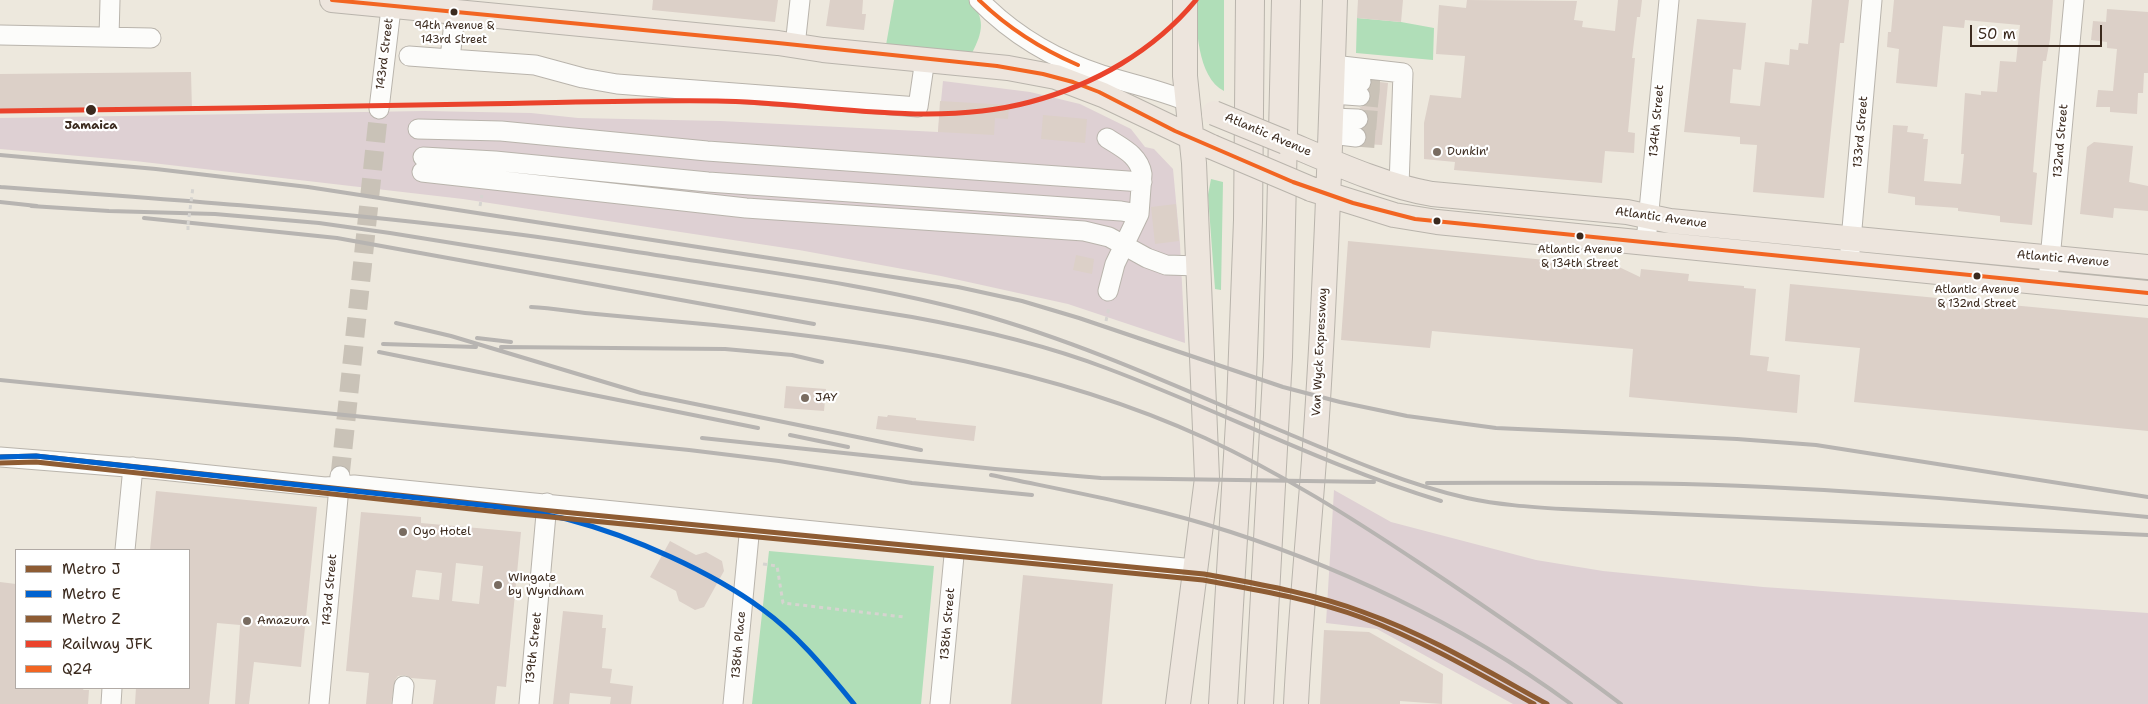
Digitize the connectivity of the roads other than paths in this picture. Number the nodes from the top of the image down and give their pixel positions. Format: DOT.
graph roads {
  1 [pos="110,0"];
  2 [pos="332,0"];
  3 [pos="800,0"];
  4 [pos="980,0"];
  5 [pos="1186,0"];
  6 [pos="1250,0"];
  7 [pos="1286,0"];
  8 [pos="1335,0"];
  9 [pos="1669,0"];
  10 [pos="1872,0"];
  11 [pos="2074,0"];
  12 [pos="392,3"];
  13 [pos="455,13"];
  14 [pos="0,35"];
  15 [pos="109,38"];
  16 [pos="151,38"];
  17 [pos="796,46"];
  18 [pos="409,56"];
  19 [pos="450,59"];
  20 [pos="925,59"];
  21 [pos="1333,79"];
  22 [pos="1361,89"];
  23 [pos="1189,102"];
  24 [pos="379,109"];
  25 [pos="1331,126"];
  26 [pos="1357,128"];
  27 [pos="418,129"];
  28 [pos="1107,138"];
  29 [pos="1202,143"];
  30 [pos="1320,157"];
  31 [pos="1142,182"];
  32 [pos="1399,186"];
  33 [pos="1320,193"];
  34 [pos="1139,214"];
  35 [pos="1648,217"];
  36 [pos="1851,238"];
  37 [pos="1646,242"];
  38 [pos="1124,245"];
  39 [pos="2050,258"];
  40 [pos="1849,263"];
  41 [pos="1199,266"];
  42 [pos="2148,267"];
  43 [pos="2048,283"];
  44 [pos="1108,291"];
  45 [pos="2148,293"];
  46 [pos="0,457"];
  47 [pos="132,468"];
  48 [pos="340,481"];
  49 [pos="547,503"];
  50 [pos="750,525"];
  51 [pos="955,545"];
  52 [pos="126,549"];
  53 [pos="1194,569"];
  54 [pos="112,689"];
  55 [pos="110,704"];
  56 [pos="319,704"];
  57 [pos="528,704"];
  58 [pos="733,704"];
  59 [pos="940,704"];
  60 [pos="1178,704"];
  61 [pos="1223,704"];
  62 [pos="1260,704"];
  63 [pos="1296,704"];
  1 -- 15 [label="street"];
  2 -- 12 [label="main road, Atlantic Avenue"];
  3 -- 17 [label="street"];
  4 -- 23 [label="street"];
  5 -- 23 [label="main road"];
  6 -- 61 [label="highway"];
  7 -- 62 [label="highway"];
  8 -- 21 [label="main road, Van Wyck Expressway"];
  9 -- 35 [label="street, 134th Street"];
  10 -- 36 [label="street, 133rd Street"];
  11 -- 39 [label="street, 132nd Street"];
  12 -- 13 [label="main road, Atlantic Avenue"];
  12 -- 24 [label="street, 143rd Street"];
  13 -- 17 [label="main road, Atlantic Avenue"];
  13 -- 19 [label="street"];
  14 -- 15 [label="street"];
  15 -- 16 [label="street"];
  17 -- 20 [label="main road, Atlantic Avenue"];
  18 -- 19 [label="street"];
  19 -- 20 [label="street"];
  20 -- 29 [label="main road, Atlantic Avenue"];
  21 -- 22 [label="street"];
  21 -- 25 [label="main road, Van Wyck Expressway"];
  21 -- 32 [label="street"];
  23 -- 29 [label="main road"];
  23 -- 30 [label="main road, Atlantic Avenue, bridge"];
  25 -- 26 [label="street"];
  25 -- 30 [label="main road, Van Wyck Expressway"];
  27 -- 31 [label="street"];
  28 -- 31 [label="street"];
  29 -- 33 [label="main road, Atlantic Avenue, bridge"];
  29 -- 41 [label="main road"];
  30 -- 32 [label="main road, Atlantic Avenue"];
  30 -- 33 [label="main road, Van Wyck Expressway"];
  31 -- 34 [label="street"];
  32 -- 35 [label="main road, Atlantic Avenue"];
  33 -- 37 [label="main road, Atlantic Avenue"];
  33 -- 63 [label="main road, Van Wyck Expressway"];
  34 -- 38 [label="street"];
  34 -- 38 [label="street"];
  35 -- 36 [label="main road, Atlantic Avenue"];
  35 -- 37 [label="street, 134th Street"];
  36 -- 39 [label="main road, Atlantic Avenue"];
  36 -- 40 [label="street, 133rd Street"];
  37 -- 40 [label="main road, Atlantic Avenue"];
  38 -- 41 [label="street"];
  38 -- 44 [label="street"];
  39 -- 42 [label="main road, Atlantic Avenue"];
  39 -- 43 [label="street, 132nd Street"];
  40 -- 43 [label="main road, Atlantic Avenue"];
  41 -- 53 [label="main road"];
  43 -- 45 [label="main road, Atlantic Avenue"];
  46 -- 47 [label="street"];
  47 -- 48 [label="street"];
  47 -- 52 [label="street"];
  48 -- 49 [label="street"];
  48 -- 56 [label="street, 143rd Street"];
  49 -- 50 [label="street"];
  49 -- 57 [label="street, 139th Street"];
  50 -- 51 [label="street"];
  50 -- 58 [label="street, 138th Place"];
  51 -- 53 [label="street"];
  51 -- 59 [label="street, 138th Street"];
  53 -- 60 [label="main road"];
  54 -- 55 [label="street"];
}
